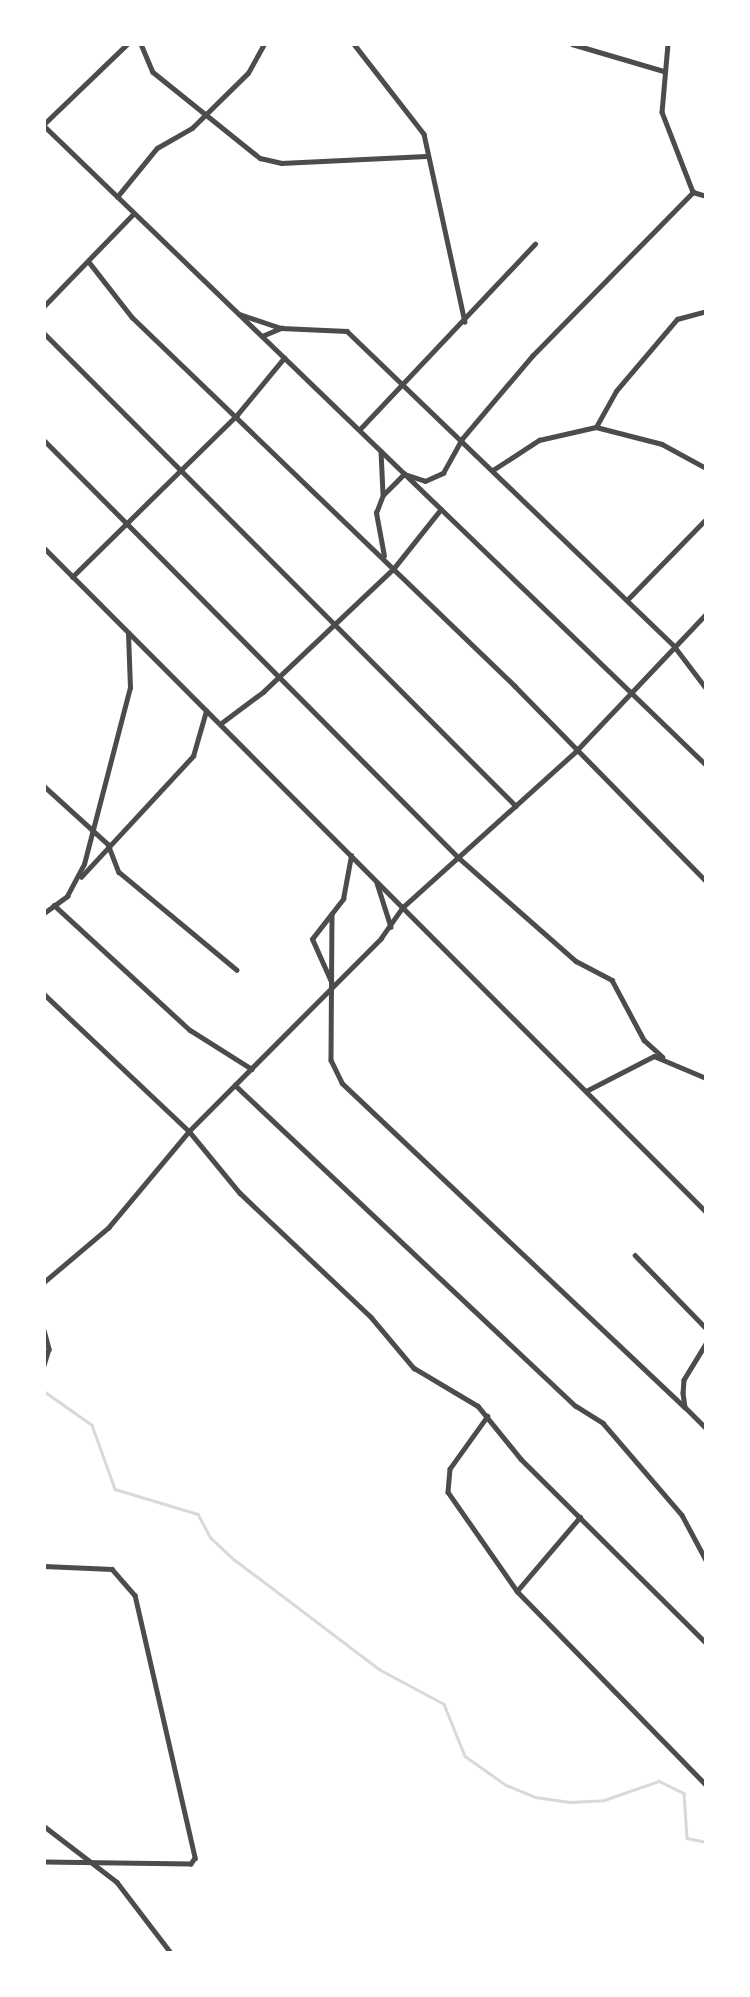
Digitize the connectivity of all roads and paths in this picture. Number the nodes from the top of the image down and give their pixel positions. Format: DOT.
graph roads {
  1 [pos="127,44"];
  2 [pos="141,44"];
  3 [pos="264,44"];
  4 [pos="354,44"];
  5 [pos="572,44"];
  6 [pos="668,44"];
  7 [pos="664,71"];
  8 [pos="206,117"];
  9 [pos="44,125"];
  10 [pos="426,156"];
  11 [pos="693,192"];
  12 [pos="706,196"];
  13 [pos="117,197"];
  14 [pos="134,213"];
  15 [pos="535,244"];
  16 [pos="89,262"];
  17 [pos="44,306"];
  18 [pos="706,311"];
  19 [pos="238,313"];
  20 [pos="465,322"];
  21 [pos="281,328"];
  22 [pos="44,332"];
  23 [pos="262,336"];
  24 [pos="284,358"];
  25 [pos="405,387"];
  26 [pos="237,415"];
  27 [pos="596,427"];
  28 [pos="359,430"];
  29 [pos="44,440"];
  30 [pos="461,440"];
  31 [pos="381,451"];
  32 [pos="706,467"];
  33 [pos="177,469"];
  34 [pos="493,470"];
  35 [pos="404,474"];
  36 [pos="383,495"];
  37 [pos="441,509"];
  38 [pos="706,519"];
  39 [pos="133,523"];
  40 [pos="44,548"];
  41 [pos="387,561"];
  42 [pos="394,568"];
  43 [pos="72,577"];
  44 [pos="627,600"];
  45 [pos="706,614"];
  46 [pos="334,625"];
  47 [pos="128,632"];
  48 [pos="675,647"];
  49 [pos="283,674"];
  50 [pos="706,688"];
  51 [pos="629,691"];
  52 [pos="206,711"];
  53 [pos="219,724"];
  54 [pos="575,752"];
  55 [pos="706,765"];
  56 [pos="44,786"];
  57 [pos="516,806"];
  58 [pos="91,827"];
  59 [pos="111,851"];
  60 [pos="351,856"];
  61 [pos="459,858"];
  62 [pos="79,879"];
  63 [pos="706,881"];
  64 [pos="377,882"];
  65 [pos="54,905"];
  66 [pos="402,907"];
  67 [pos="44,914"];
  68 [pos="332,914"];
  69 [pos="391,927"];
  70 [pos="237,970"];
  71 [pos="334,985"];
  72 [pos="44,994"];
  73 [pos="663,1057"];
  74 [pos="252,1069"];
  75 [pos="706,1078"];
  76 [pos="235,1085"];
  77 [pos="586,1091"];
  78 [pos="189,1131"];
  79 [pos="706,1212"];
  80 [pos="635,1255"];
  81 [pos="44,1282"];
  82 [pos="706,1328"];
  83 [pos="44,1331"];
  84 [pos="706,1344"];
  85 [pos="44,1365"];
  86 [pos="685,1407"];
  87 [pos="488,1416"];
  88 [pos="706,1428"];
  89 [pos="580,1517"];
  90 [pos="706,1560"];
  91 [pos="44,1566"];
  92 [pos="517,1591"];
  93 [pos="706,1643"];
  94 [pos="706,1785"];
  95 [pos="44,1826"];
  96 [pos="95,1860"];
  97 [pos="44,1862"];
  98 [pos="171,1953"];
  1 -- 9 [label="street"];
  2 -- 8 [label="street"];
  3 -- 8 [label="street"];
  4 -- 10 [label="street"];
  5 -- 7 [label="street"];
  6 -- 7 [label="street"];
  7 -- 11 [label="street"];
  8 -- 10 [label="street"];
  8 -- 13 [label="street"];
  9 -- 13 [label="street"];
  10 -- 20 [label="street"];
  11 -- 12 [label="street"];
  11 -- 30 [label="street"];
  13 -- 14 [label="street"];
  14 -- 16 [label="street"];
  14 -- 19 [label="street"];
  15 -- 20 [label="street"];
  16 -- 17 [label="street"];
  16 -- 26 [label="street"];
  18 -- 27 [label="street"];
  19 -- 21 [label="street"];
  19 -- 23 [label="street"];
  20 -- 25 [label="street"];
  21 -- 23 [label="street"];
  21 -- 25 [label="street"];
  22 -- 33 [label="street"];
  23 -- 24 [label="street"];
  24 -- 26 [label="street"];
  24 -- 28 [label="street"];
  25 -- 28 [label="street"];
  25 -- 30 [label="street"];
  26 -- 33 [label="street"];
  26 -- 41 [label="street"];
  27 -- 32 [label="street"];
  27 -- 34 [label="street"];
  28 -- 31 [label="street"];
  29 -- 39 [label="street"];
  30 -- 34 [label="street"];
  30 -- 35 [label="street"];
  31 -- 35 [label="street"];
  31 -- 36 [label="street"];
  33 -- 39 [label="street"];
  33 -- 46 [label="street"];
  34 -- 44 [label="street"];
  35 -- 36 [label="street"];
  35 -- 37 [label="street"];
  36 -- 41 [label="street"];
  37 -- 42 [label="street"];
  37 -- 51 [label="street"];
  38 -- 44 [label="street"];
  39 -- 43 [label="street"];
  39 -- 49 [label="street"];
  40 -- 43 [label="street"];
  41 -- 42 [label="street"];
  42 -- 46 [label="street"];
  42 -- 54 [label="street"];
  43 -- 47 [label="street"];
  44 -- 48 [label="street"];
  45 -- 48 [label="street"];
  46 -- 49 [label="street"];
  46 -- 57 [label="street"];
  47 -- 52 [label="street"];
  47 -- 58 [label="street"];
  48 -- 50 [label="street"];
  48 -- 51 [label="street"];
  49 -- 53 [label="street"];
  49 -- 61 [label="street"];
  51 -- 54 [label="street"];
  51 -- 55 [label="street"];
  52 -- 53 [label="street"];
  52 -- 59 [label="street"];
  53 -- 60 [label="street"];
  54 -- 57 [label="street"];
  54 -- 63 [label="street"];
  56 -- 58 [label="street"];
  57 -- 61 [label="street"];
  58 -- 59 [label="street"];
  58 -- 62 [label="street"];
  59 -- 62 [label="street"];
  59 -- 70 [label="street"];
  60 -- 64 [label="street"];
  60 -- 68 [label="street"];
  61 -- 66 [label="street"];
  61 -- 73 [label="street"];
  62 -- 65 [label="street"];
  64 -- 66 [label="street"];
  64 -- 69 [label="street"];
  65 -- 67 [label="street"];
  65 -- 74 [label="street"];
  66 -- 69 [label="street"];
  66 -- 77 [label="street"];
  68 -- 71 [label="street"];
  68 -- 71 [label="street"];
  69 -- 71 [label="street"];
  71 -- 74 [label="street"];
  71 -- 86 [label="street"];
  72 -- 78 [label="street"];
  73 -- 75 [label="street"];
  73 -- 77 [label="street"];
  74 -- 76 [label="street"];
  76 -- 78 [label="street"];
  76 -- 90 [label="street"];
  77 -- 79 [label="street"];
  78 -- 81 [label="street"];
  78 -- 87 [label="street"];
  80 -- 82 [label="street"];
  83 -- 85 [label="street"];
  84 -- 86 [label="street"];
  86 -- 88 [label="street"];
  87 -- 89 [label="street"];
  87 -- 92 [label="street"];
  89 -- 92 [label="street"];
  89 -- 93 [label="street"];
  91 -- 96 [label="street"];
  92 -- 94 [label="street"];
  95 -- 96 [label="street"];
  96 -- 97 [label="street"];
  96 -- 98 [label="street"];
}
